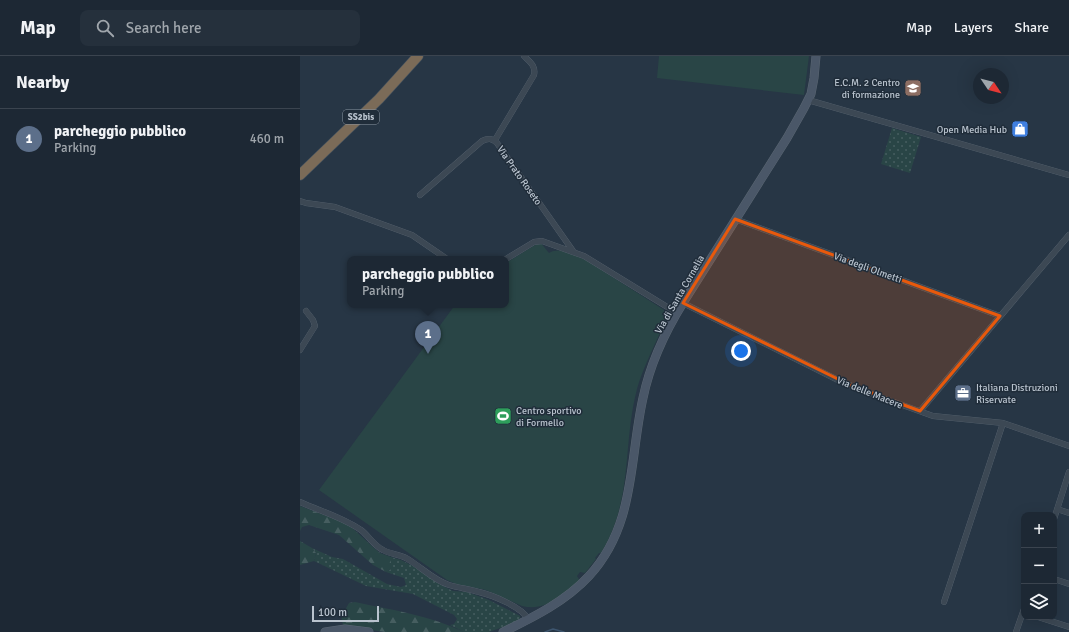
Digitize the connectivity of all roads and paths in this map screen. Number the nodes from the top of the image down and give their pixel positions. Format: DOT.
graph roads {
  1 [pos="410,56"];
  2 [pos="418,56"];
  3 [pos="524,56"];
  4 [pos="816,56"];
  5 [pos="808,100"];
  6 [pos="495,140"];
  7 [pos="300,167"];
  8 [pos="300,175"];
  9 [pos="1069,175"];
  10 [pos="420,195"];
  11 [pos="300,201"];
  12 [pos="735,219"];
  13 [pos="1069,235"];
  14 [pos="573,251"];
  15 [pos="443,256"];
  16 [pos="509,257"];
  17 [pos="683,303"];
  18 [pos="306,311"];
  19 [pos="677,313"];
  20 [pos="1000,316"];
  21 [pos="300,350"];
  22 [pos="920,411"];
  23 [pos="1003,423"];
  24 [pos="1069,446"];
  25 [pos="1069,472"];
  26 [pos="300,502"];
  27 [pos="1057,509"];
  28 [pos="1056,512"];
  29 [pos="1069,513"];
  30 [pos="1057,580"];
  31 [pos="1069,584"];
  32 [pos="944,602"];
  33 [pos="528,619"];
  34 [pos="1021,619"];
  35 [pos="1047,620"];
  36 [pos="1069,627"];
  37 [pos="324,632"];
  38 [pos="369,632"];
  39 [pos="503,632"];
  40 [pos="1016,632"];
  1 -- 7 [label="highway, SS2bis"];
  2 -- 8 [label="highway, SS2bis"];
  3 -- 6 [label="street"];
  4 -- 5 [label="street, Via di Santa Cornelia"];
  5 -- 9 [label="street"];
  5 -- 12 [label="street, Via di Santa Cornelia"];
  6 -- 10 [label="street, Via Prato Roseto"];
  6 -- 14 [label="street, Via Prato Roseto"];
  11 -- 15 [label="street"];
  12 -- 17 [label="street, Via di Santa Cornelia"];
  12 -- 20 [label="street, Via degli Olmetti"];
  13 -- 20 [label="street"];
  14 -- 16 [label="street, Via Prato Roseto"];
  14 -- 19 [label="street, Via Prato Roseto"];
  17 -- 19 [label="street, Via di Santa Cornelia"];
  17 -- 22 [label="street, Via delle Macere"];
  18 -- 21 [label="street"];
  19 -- 33 [label="street, Via di Santa Cornelia"];
  20 -- 22 [label="street"];
  22 -- 23 [label="street, Via delle Macere"];
  23 -- 24 [label="street, Via delle Macere"];
  23 -- 32 [label="street"];
  25 -- 27 [label="street"];
  26 -- 33 [label="street"];
  27 -- 28 [label="street"];
  27 -- 29 [label="street"];
  30 -- 31 [label="street"];
  33 -- 39 [label="street, Via di Santa Cornelia"];
  34 -- 40 [label="street"];
  35 -- 36 [label="street"];
  37 -- 38 [label="street"];
}
